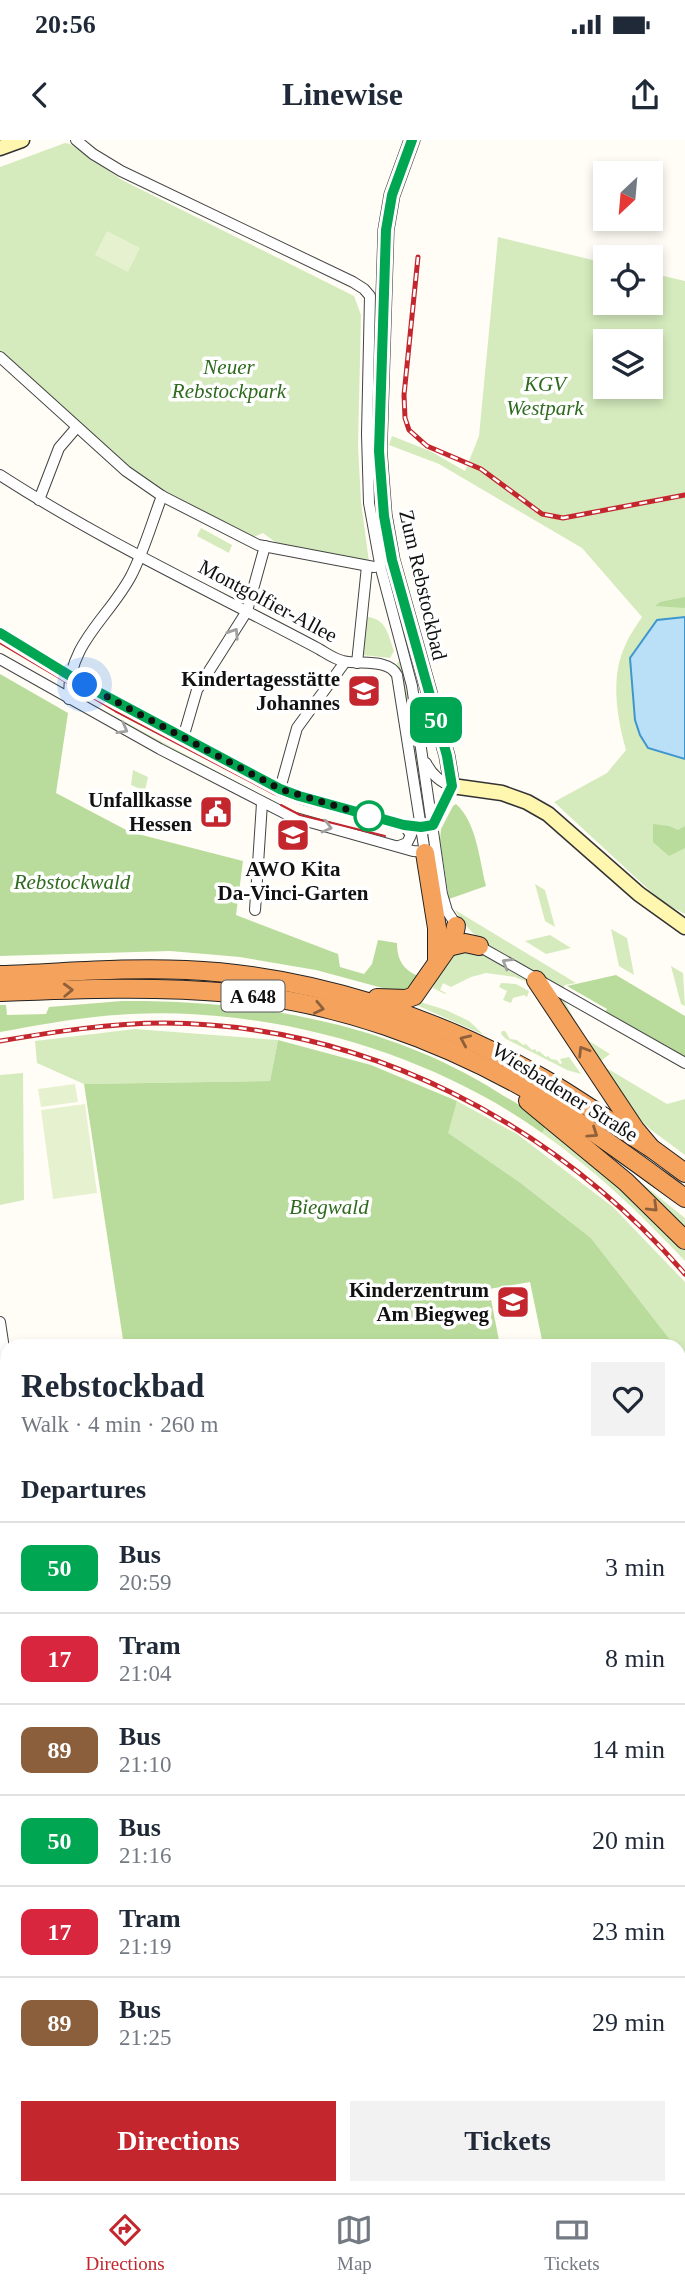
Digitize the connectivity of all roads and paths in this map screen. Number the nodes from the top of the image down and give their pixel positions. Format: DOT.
graph roads {
  1 [pos="3,140"];
  2 [pos="22,140"];
  3 [pos="76,140"];
  4 [pos="412,140"];
  5 [pos="0,147"];
  6 [pos="0,357"];
  7 [pos="77,427"];
  8 [pos="0,475"];
  9 [pos="162,496"];
  10 [pos="39,500"];
  11 [pos="265,546"];
  12 [pos="140,556"];
  13 [pos="247,611"];
  14 [pos="0,633"];
  15 [pos="0,659"];
  16 [pos="345,662"];
  17 [pos="357,663"];
  18 [pos="70,676"];
  19 [pos="69,699"];
  20 [pos="183,738"];
  21 [pos="422,755"];
  22 [pos="452,786"];
  23 [pos="280,789"];
  24 [pos="262,803"];
  25 [pos="404,825"];
  26 [pos="433,825"];
  27 [pos="421,827"];
  28 [pos="399,846"];
  29 [pos="430,848"];
  30 [pos="255,909"];
  31 [pos="456,926"];
  32 [pos="685,928"];
  33 [pos="479,946"];
  34 [pos="443,953"];
  35 [pos="1,979"];
  36 [pos="536,980"];
  37 [pos="343,994"];
  38 [pos="685,1063"];
  39 [pos="494,1072"];
  40 [pos="651,1148"];
  41 [pos="632,1160"];
  42 [pos="685,1173"];
  43 [pos="685,1198"];
  44 [pos="685,1210"];
  45 [pos="685,1240"];
  1 -- 5 [label="street"];
  2 -- 5 [label="main road"];
  3 -- 21 [label="street"];
  4 -- 22 [label="main road, Zum Rebstockbad"];
  6 -- 7 [label="street"];
  7 -- 9 [label="street"];
  7 -- 10 [label="street"];
  8 -- 10 [label="street, Montgolfier-Allee"];
  9 -- 11 [label="street"];
  9 -- 12 [label="street"];
  10 -- 12 [label="street, Montgolfier-Allee"];
  11 -- 13 [label="street"];
  11 -- 17 [label="street"];
  12 -- 13 [label="street, Montgolfier-Allee"];
  12 -- 18 [label="street"];
  13 -- 16 [label="street, Montgolfier-Allee"];
  20 -- 13 [label="street, one-way"];
  14 -- 18 [label="street"];
  15 -- 19 [label="street"];
  16 -- 17 [label="street, Montgolfier-Allee"];
  16 -- 23 [label="street"];
  17 -- 27 [label="street, Montgolfier-Allee"];
  18 -- 19 [label="street"];
  18 -- 20 [label="street"];
  19 -- 24 [label="street, one-way"];
  20 -- 23 [label="street"];
  21 -- 22 [label="street"];
  21 -- 26 [label="street"];
  22 -- 26 [label="street"];
  22 -- 32 [label="main road"];
  23 -- 25 [label="street"];
  24 -- 28 [label="street, one-way"];
  24 -- 30 [label="street"];
  25 -- 27 [label="street"];
  25 -- 28 [label="street"];
  26 -- 27 [label="street"];
  26 -- 29 [label="street"];
  27 -- 29 [label="street, Montgolfier-Allee"];
  28 -- 29 [label="street"];
  29 -- 31 [label="street"];
  29 -- 34 [label="highway"];
  31 -- 33 [label="street"];
  31 -- 34 [label="highway"];
  33 -- 34 [label="highway"];
  36 -- 33 [label="street, one-way"];
  34 -- 37 [label="highway"];
  35 -- 37 [label="highway, Wiesbadener Straße / A 648"];
  35 -- 39 [label="highway, Wiesbadener Straße / A 648, one-way"];
  36 -- 38 [label="street"];
  40 -- 36 [label="highway, one-way"];
  40 -- 37 [label="highway, Wiesbadener Straße / A 648, one-way"];
  39 -- 41 [label="highway, Wiesbadener Straße / A 648, one-way"];
  39 -- 45 [label="highway, one-way"];
  40 -- 42 [label="highway, A 648"];
  41 -- 43 [label="highway, Wiesbadener Straße / A 648"];
  41 -- 44 [label="highway"];
}
